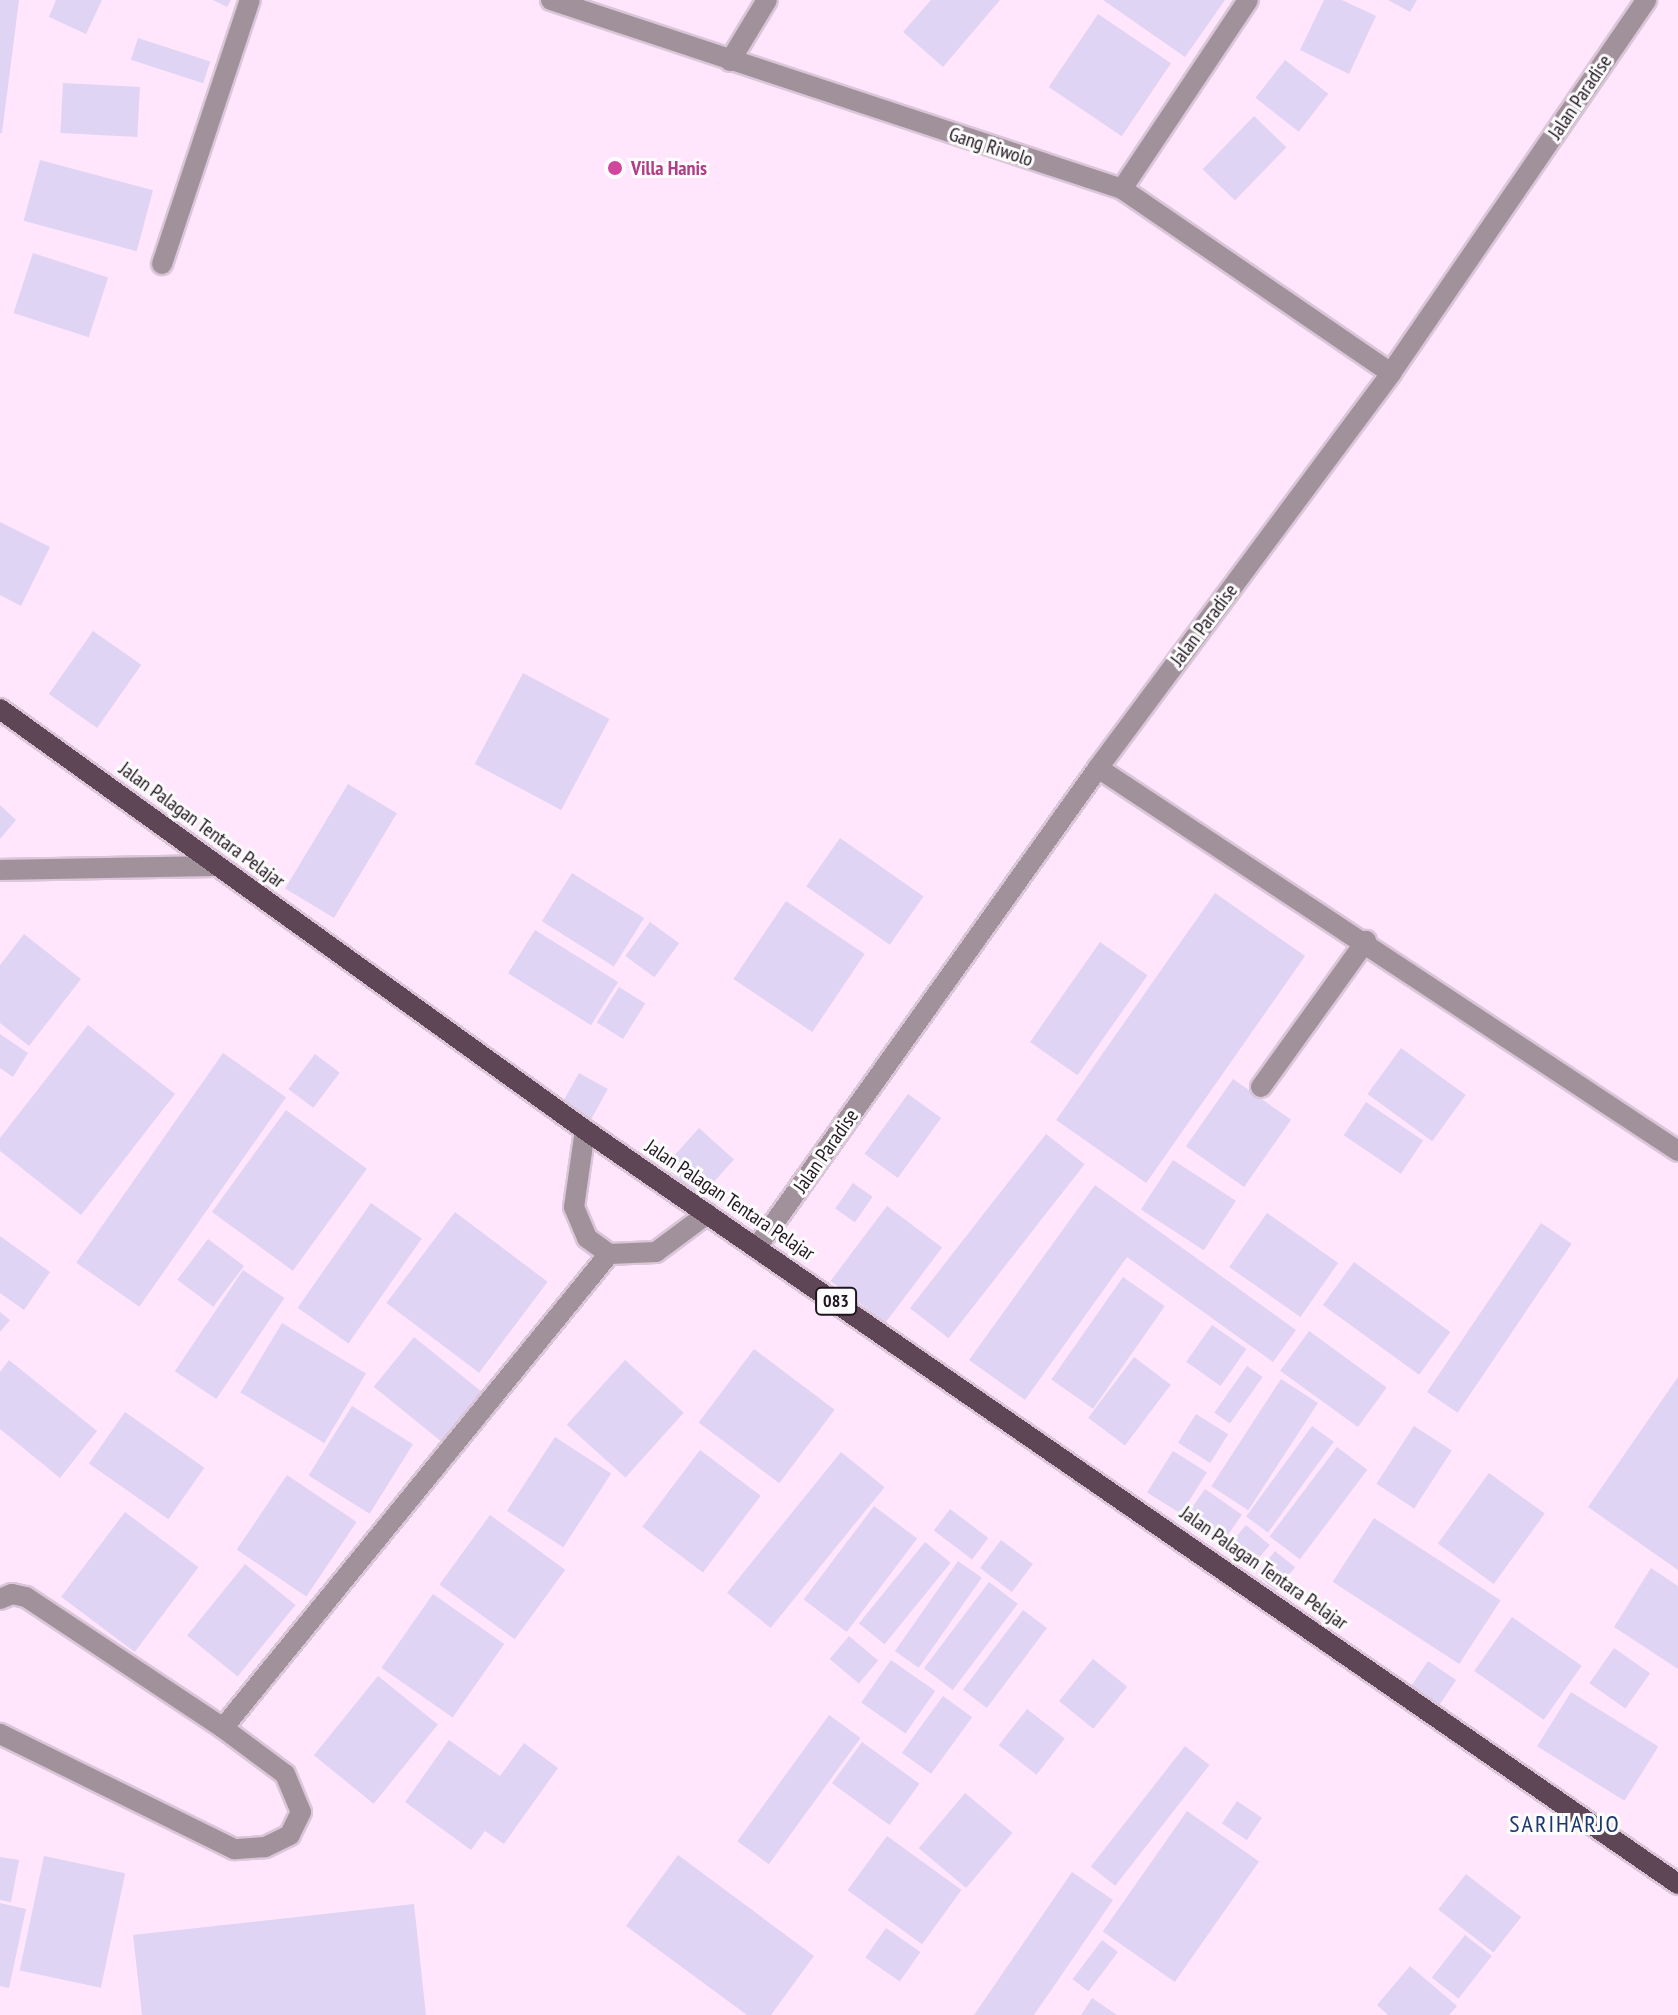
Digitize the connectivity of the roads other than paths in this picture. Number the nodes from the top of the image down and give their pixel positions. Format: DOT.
graph roads {
  1 [pos="250,0"];
  2 [pos="551,0"];
  3 [pos="767,0"];
  4 [pos="1248,0"];
  5 [pos="1646,0"];
  6 [pos="730,61"];
  7 [pos="1122,189"];
  8 [pos="162,264"];
  9 [pos="1391,373"];
  10 [pos="0,709"];
  11 [pos="1098,768"];
  12 [pos="217,866"];
  13 [pos="0,870"];
  14 [pos="1366,941"];
  15 [pos="1261,1087"];
  16 [pos="585,1130"];
  17 [pos="1678,1151"];
  18 [pos="707,1214"];
  19 [pos="757,1247"];
  20 [pos="609,1254"];
  21 [pos="0,1599"];
  22 [pos="223,1728"];
  23 [pos="0,1734"];
  24 [pos="1678,1884"];
  1 -- 8 [label="street"];
  2 -- 6 [label="street, Gang Riwolo"];
  3 -- 6 [label="street"];
  4 -- 7 [label="street"];
  5 -- 9 [label="street, Jalan Paradise"];
  6 -- 7 [label="street, Gang Riwolo"];
  7 -- 9 [label="street, Gang Riwolo"];
  9 -- 11 [label="street, Jalan Paradise"];
  10 -- 12 [label="main road, Jalan Palagan Tentara Pelajar / 083"];
  11 -- 14 [label="street"];
  11 -- 19 [label="street, Jalan Paradise"];
  12 -- 13 [label="street"];
  12 -- 16 [label="main road, Jalan Palagan Tentara Pelajar / 083"];
  14 -- 15 [label="street"];
  14 -- 17 [label="street"];
  16 -- 18 [label="main road, Jalan Palagan Tentara Pelajar / 083"];
  16 -- 20 [label="street"];
  18 -- 19 [label="main road, Jalan Palagan Tentara Pelajar / 083"];
  18 -- 20 [label="street"];
  19 -- 24 [label="main road, Jalan Palagan Tentara Pelajar / 083"];
  20 -- 22 [label="street"];
  21 -- 22 [label="street"];
  22 -- 23 [label="street"];
}
